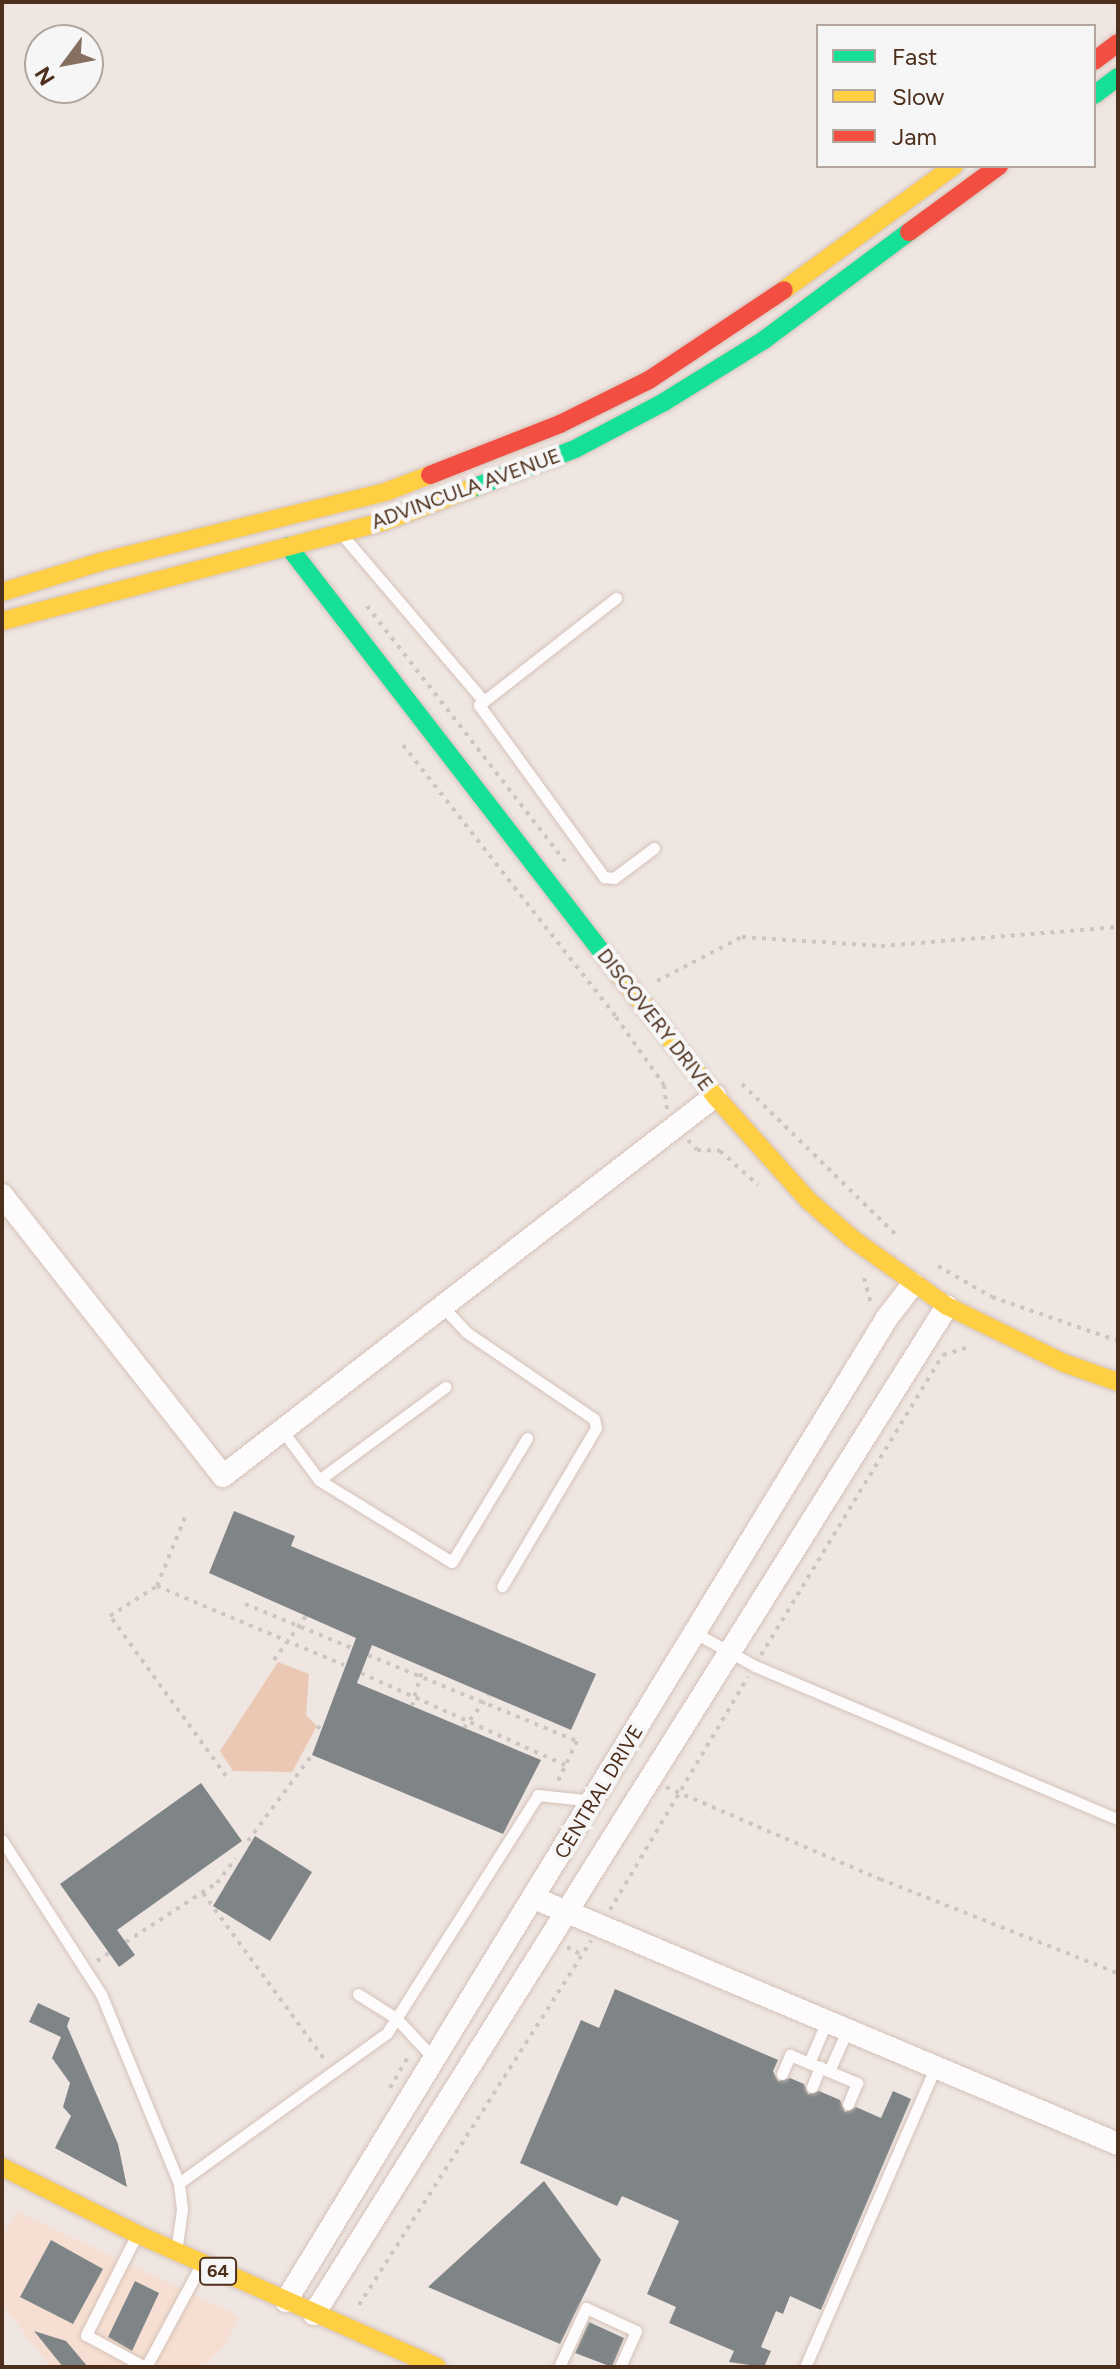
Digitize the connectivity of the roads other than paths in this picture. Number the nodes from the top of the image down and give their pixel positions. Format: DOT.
graph roads {
  1 [pos="1118,43"];
  2 [pos="1096,60"];
  3 [pos="1118,77"];
  4 [pos="1096,94"];
  5 [pos="951,168"];
  6 [pos="996,168"];
  7 [pos="341,534"];
  8 [pos="288,546"];
  9 [pos="2,592"];
  10 [pos="616,598"];
  11 [pos="2,621"];
  12 [pos="481,698"];
  13 [pos="654,848"];
  14 [pos="715,1096"];
  15 [pos="2,1195"];
  16 [pos="913,1284"];
  17 [pos="947,1306"];
  18 [pos="443,1307"];
  19 [pos="1118,1382"];
  20 [pos="445,1387"];
  21 [pos="282,1430"];
  22 [pos="527,1438"];
  23 [pos="319,1480"];
  24 [pos="502,1586"];
  25 [pos="697,1634"];
  26 [pos="730,1652"];
  27 [pos="594,1801"];
  28 [pos="1118,1819"];
  29 [pos="2,1840"];
  30 [pos="534,1898"];
  31 [pos="566,1913"];
  32 [pos="358,1994"];
  33 [pos="396,2018"];
  34 [pos="837,2027"];
  35 [pos="435,2060"];
  36 [pos="820,2067"];
  37 [pos="935,2068"];
  38 [pos="782,2074"];
  39 [pos="812,2087"];
  40 [pos="848,2104"];
  41 [pos="1118,2144"];
  42 [pos="2,2167"];
  43 [pos="179,2183"];
  44 [pos="137,2234"];
  45 [pos="176,2252"];
  46 [pos="202,2264"];
  47 [pos="286,2301"];
  48 [pos="314,2314"];
  49 [pos="146,2367"];
  50 [pos="437,2367"];
  51 [pos="559,2367"];
  52 [pos="620,2367"];
  53 [pos="805,2367"];
  1 -- 2 [label="main road"];
  3 -- 4 [label="main road"];
  5 -- 9 [label="main road, ADVINCULA AVENUE"];
  6 -- 7 [label="main road, ADVINCULA AVENUE"];
  7 -- 8 [label="main road, ADVINCULA AVENUE"];
  7 -- 12 [label="lane"];
  8 -- 11 [label="main road, ADVINCULA AVENUE"];
  8 -- 14 [label="main road, DISCOVERY DRIVE"];
  10 -- 12 [label="lane"];
  12 -- 13 [label="lane"];
  14 -- 16 [label="main road, DISCOVERY DRIVE"];
  14 -- 18 [label="street"];
  15 -- 21 [label="street"];
  16 -- 17 [label="main road, DISCOVERY DRIVE"];
  16 -- 25 [label="street, CENTRAL DRIVE"];
  17 -- 19 [label="main road, DISCOVERY DRIVE"];
  17 -- 26 [label="street, CENTRAL DRIVE"];
  18 -- 21 [label="street"];
  18 -- 24 [label="lane"];
  20 -- 23 [label="lane"];
  21 -- 23 [label="lane"];
  22 -- 23 [label="lane"];
  25 -- 26 [label="lane"];
  25 -- 27 [label="street, CENTRAL DRIVE"];
  26 -- 28 [label="lane"];
  26 -- 31 [label="street, CENTRAL DRIVE"];
  27 -- 30 [label="street, CENTRAL DRIVE"];
  27 -- 33 [label="lane"];
  29 -- 43 [label="lane"];
  30 -- 31 [label="street"];
  30 -- 35 [label="street, CENTRAL DRIVE"];
  31 -- 34 [label="street"];
  31 -- 48 [label="street, CENTRAL DRIVE"];
  32 -- 33 [label="lane"];
  33 -- 35 [label="lane"];
  33 -- 43 [label="lane"];
  34 -- 36 [label="lane"];
  34 -- 36 [label="lane"];
  34 -- 37 [label="street"];
  35 -- 47 [label="street, CENTRAL DRIVE"];
  36 -- 38 [label="lane"];
  36 -- 39 [label="lane"];
  36 -- 40 [label="lane"];
  37 -- 41 [label="street"];
  37 -- 53 [label="lane"];
  42 -- 44 [label="main road, 64"];
  43 -- 45 [label="lane"];
  44 -- 45 [label="main road, 64"];
  44 -- 49 [label="lane"];
  45 -- 46 [label="main road, 64"];
  46 -- 47 [label="main road, 64"];
  46 -- 49 [label="lane"];
  47 -- 48 [label="main road, 64"];
  48 -- 50 [label="main road, 64"];
  51 -- 52 [label="lane"];
}
